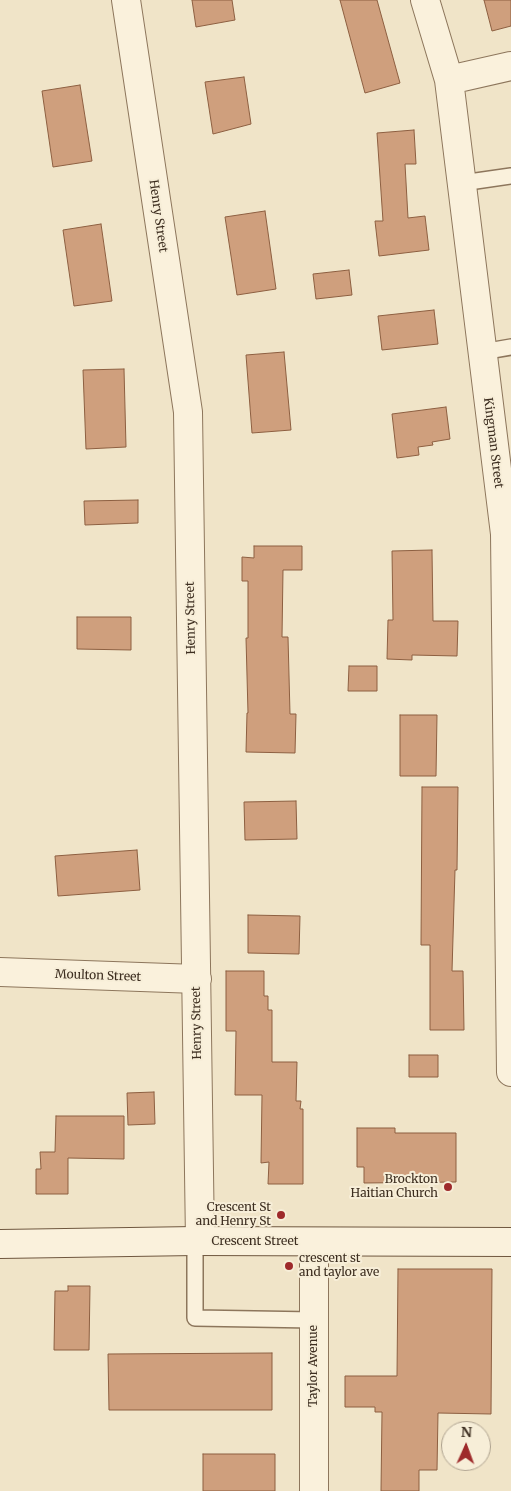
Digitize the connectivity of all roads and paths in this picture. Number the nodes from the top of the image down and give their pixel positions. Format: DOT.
graph roads {
  1 [pos="126,0"];
  2 [pos="425,0"];
  3 [pos="511,66"];
  4 [pos="449,80"];
  5 [pos="511,176"];
  6 [pos="462,184"];
  7 [pos="511,348"];
  8 [pos="482,352"];
  9 [pos="0,972"];
  10 [pos="197,979"];
  11 [pos="511,1072"];
  12 [pos="198,1241"];
  13 [pos="314,1242"];
  14 [pos="511,1242"];
  15 [pos="0,1244"];
  16 [pos="314,1320"];
  17 [pos="314,1491"];
  1 -- 10 [label="street, Henry Street"];
  2 -- 4 [label="street, Kingman Street"];
  3 -- 4 [label="street"];
  4 -- 6 [label="street, Kingman Street"];
  5 -- 6 [label="lane"];
  6 -- 8 [label="street, Kingman Street"];
  7 -- 8 [label="lane"];
  8 -- 11 [label="street, Kingman Street"];
  9 -- 10 [label="street, Moulton Street"];
  10 -- 12 [label="street, Henry Street"];
  12 -- 13 [label="street, Crescent Street"];
  12 -- 15 [label="street, Crescent Street"];
  12 -- 16 [label="lane"];
  13 -- 14 [label="street, Crescent Street"];
  13 -- 16 [label="street, Taylor Avenue"];
  16 -- 17 [label="street, Taylor Avenue"];
}
